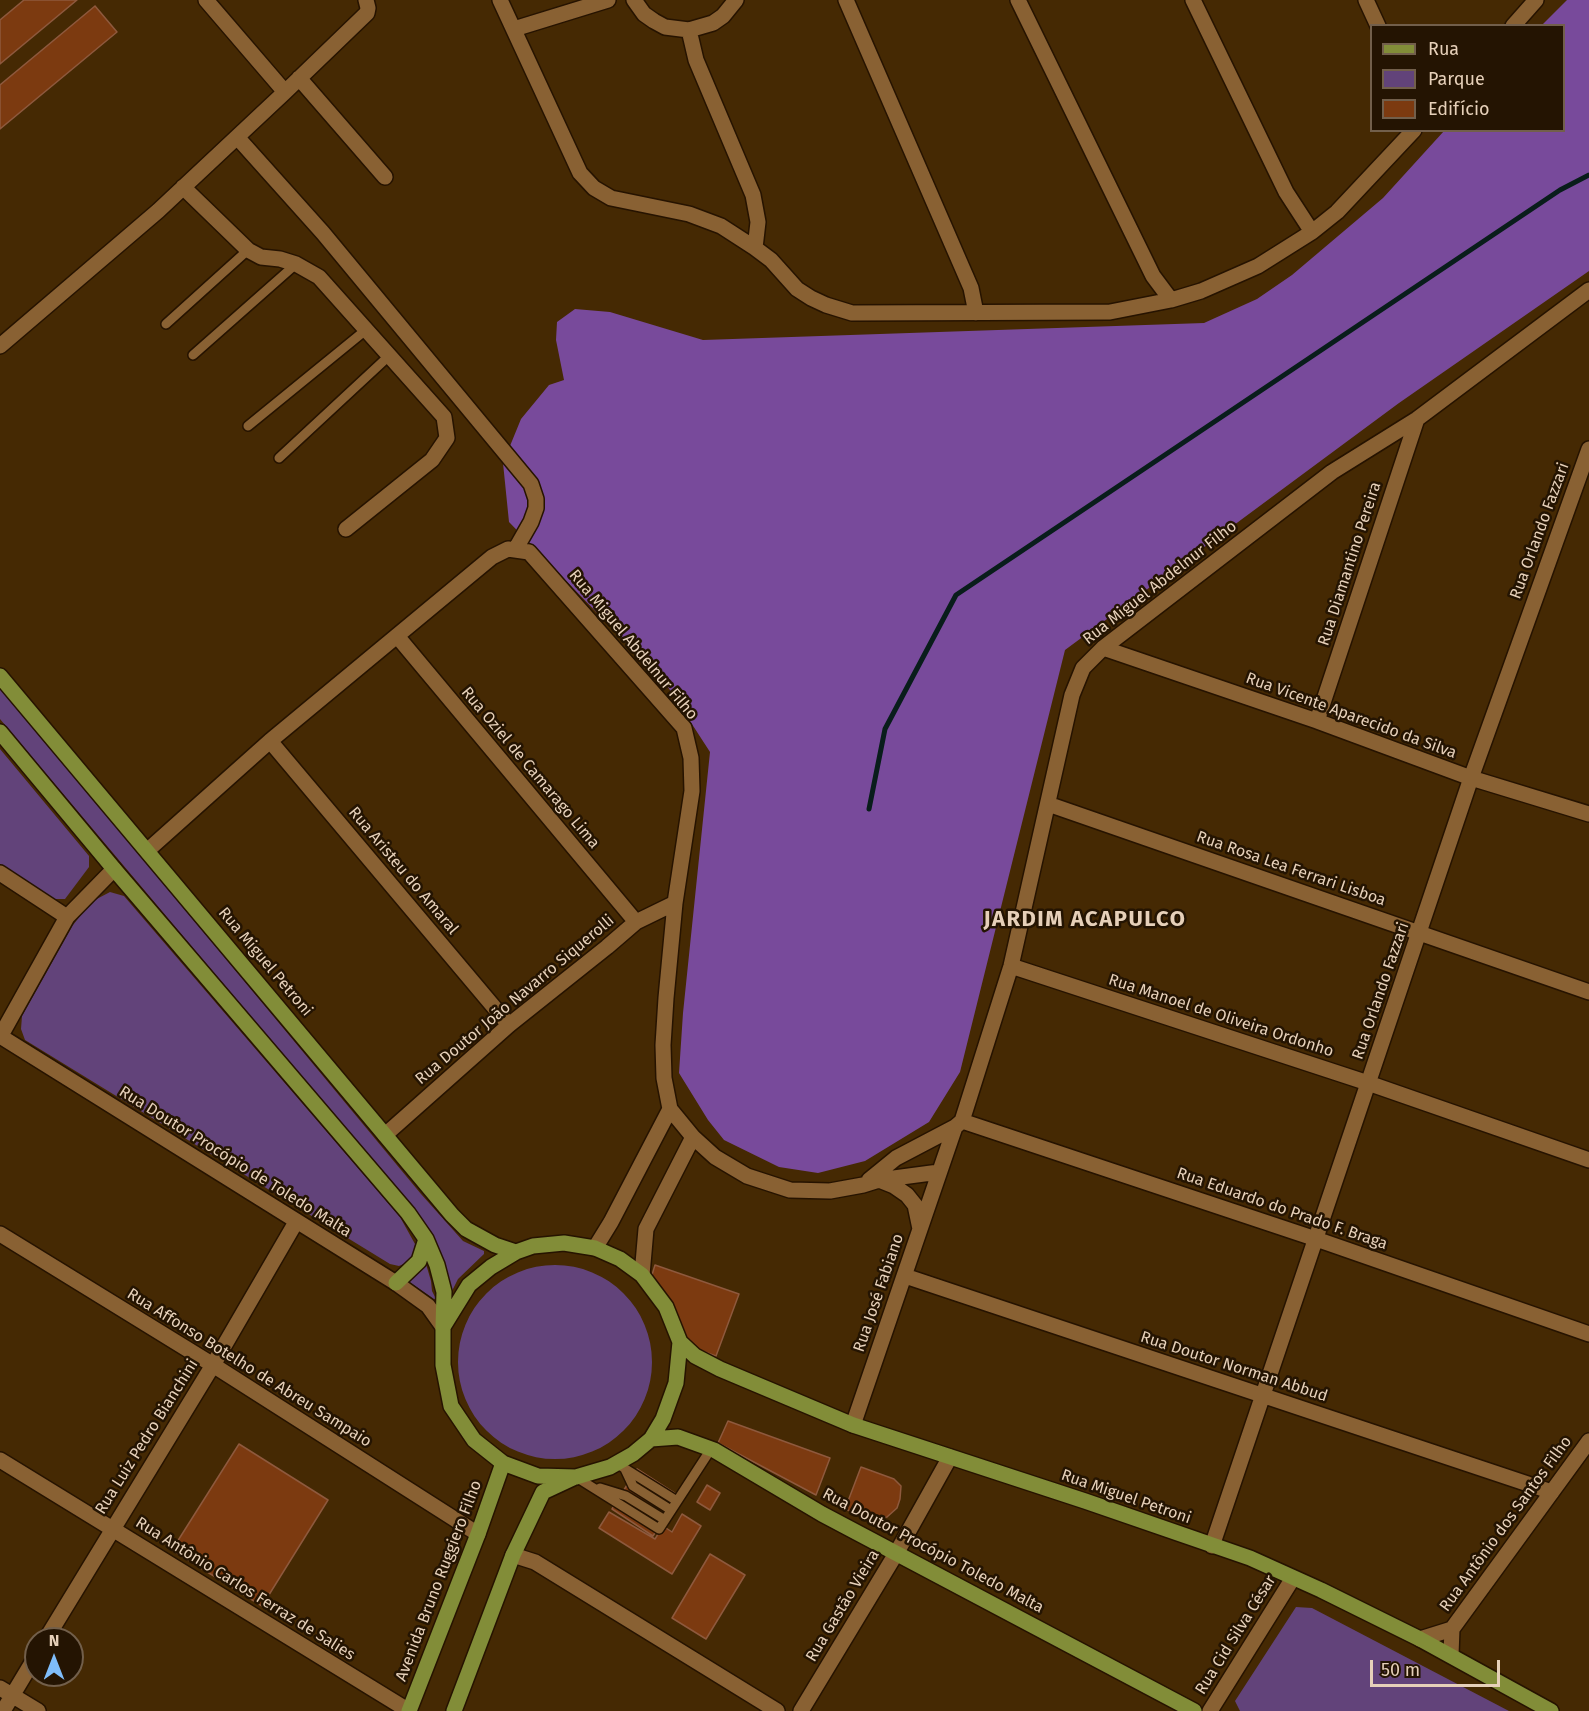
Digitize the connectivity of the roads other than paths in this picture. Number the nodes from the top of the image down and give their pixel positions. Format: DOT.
graph roads {
  1 [pos="207,0"];
  2 [pos="366,0"];
  3 [pos="500,0"];
  4 [pos="608,0"];
  5 [pos="634,0"];
  6 [pos="736,0"];
  7 [pos="846,0"];
  8 [pos="1018,0"];
  9 [pos="1193,0"];
  10 [pos="1366,0"];
  11 [pos="1536,0"];
  12 [pos="1377,24"];
  13 [pos="1515,24"];
  14 [pos="514,29"];
  15 [pos="689,30"];
  16 [pos="299,78"];
  17 [pos="285,92"];
  18 [pos="1412,132"];
  19 [pos="237,137"];
  20 [pos="385,177"];
  21 [pos="183,188"];
  22 [pos="1312,232"];
  23 [pos="755,248"];
  24 [pos="248,250"];
  25 [pos="296,264"];
  26 [pos="1589,290"];
  27 [pos="1171,300"];
  28 [pos="976,313"];
  29 [pos="166,324"];
  30 [pos="367,329"];
  31 [pos="0,346"];
  32 [pos="193,355"];
  33 [pos="390,355"];
  34 [pos="1418,418"];
  35 [pos="248,426"];
  36 [pos="1589,449"];
  37 [pos="279,458"];
  38 [pos="346,529"];
  39 [pos="515,550"];
  40 [pos="397,636"];
  41 [pos="1103,648"];
  42 [pos="0,675"];
  43 [pos="1317,721"];
  44 [pos="0,732"];
  45 [pos="270,741"];
  46 [pos="1471,778"];
  47 [pos="1048,804"];
  48 [pos="1589,814"];
  49 [pos="148,850"];
  50 [pos="114,869"];
  51 [pos="0,873"];
  52 [pos="675,903"];
  53 [pos="67,917"];
  54 [pos="636,922"];
  55 [pos="1420,933"];
  56 [pos="1011,966"];
  57 [pos="1589,992"];
  58 [pos="509,1025"];
  59 [pos="0,1037"];
  60 [pos="1368,1083"];
  61 [pos="670,1109"];
  62 [pos="958,1124"];
  63 [pos="385,1135"];
  64 [pos="693,1137"];
  65 [pos="1589,1160"];
  66 [pos="939,1172"];
  67 [pos="879,1180"];
  68 [pos="863,1185"];
  69 [pos="296,1222"];
  70 [pos="920,1229"];
  71 [pos="0,1234"];
  72 [pos="426,1239"];
  73 [pos="1316,1239"];
  74 [pos="595,1248"];
  75 [pos="516,1252"];
  76 [pos="642,1275"];
  77 [pos="905,1276"];
  78 [pos="396,1282"];
  79 [pos="443,1327"];
  80 [pos="1589,1334"];
  81 [pos="680,1342"];
  82 [pos="213,1365"];
  83 [pos="1264,1396"];
  84 [pos="853,1425"];
  85 [pos="651,1439"];
  86 [pos="1589,1441"];
  87 [pos="711,1449"];
  88 [pos="951,1457"];
  89 [pos="0,1460"];
  90 [pos="503,1463"];
  91 [pos="621,1466"];
  92 [pos="576,1477"];
  93 [pos="1552,1492"];
  94 [pos="677,1501"];
  95 [pos="671,1510"];
  96 [pos="112,1529"];
  97 [pos="478,1534"];
  98 [pos="1212,1546"];
  99 [pos="897,1552"];
  100 [pos="513,1555"];
  101 [pos="1293,1578"];
  102 [pos="53,1627"];
  103 [pos="1452,1629"];
  104 [pos="1420,1640"];
  105 [pos="1451,1655"];
  106 [pos="24,1670"];
  107 [pos="6,1692"];
  108 [pos="3,1711"];
  109 [pos="38,1711"];
  110 [pos="409,1711"];
  111 [pos="454,1711"];
  112 [pos="777,1711"];
  113 [pos="801,1711"];
  114 [pos="1194,1711"];
  115 [pos="1210,1711"];
  116 [pos="1551,1711"];
  1 -- 17 [label="street"];
  2 -- 16 [label="street"];
  3 -- 14 [label="street"];
  4 -- 14 [label="street"];
  5 -- 15 [label="street"];
  6 -- 15 [label="street"];
  7 -- 28 [label="street"];
  8 -- 27 [label="street"];
  9 -- 22 [label="street"];
  10 -- 12 [label="street"];
  11 -- 13 [label="street"];
  14 -- 23 [label="street"];
  15 -- 23 [label="street"];
  16 -- 17 [label="street"];
  16 -- 20 [label="street"];
  17 -- 19 [label="street"];
  18 -- 22 [label="street"];
  19 -- 21 [label="street"];
  19 -- 39 [label="street"];
  21 -- 24 [label="street"];
  21 -- 31 [label="street"];
  22 -- 27 [label="street"];
  23 -- 28 [label="street"];
  24 -- 25 [label="street"];
  24 -- 29 [label="lane"];
  25 -- 30 [label="street"];
  25 -- 32 [label="lane"];
  26 -- 34 [label="street, Rua Miguel Abdelnur Filho"];
  27 -- 28 [label="street"];
  30 -- 33 [label="street"];
  30 -- 35 [label="lane"];
  33 -- 37 [label="lane"];
  33 -- 38 [label="street"];
  34 -- 41 [label="street, Rua Miguel Abdelnur Filho"];
  34 -- 43 [label="street, Rua Diamantino Pereira"];
  36 -- 46 [label="street, Rua Orlando Fazzari"];
  39 -- 40 [label="street"];
  39 -- 52 [label="street, Rua Miguel Abdelnur Filho"];
  40 -- 45 [label="street"];
  40 -- 54 [label="street, Rua Oziel de Camarago Lima"];
  41 -- 43 [label="street, Rua Vicente Aparecido da Silva"];
  41 -- 47 [label="street, Rua Miguel Abdelnur Filho"];
  42 -- 49 [label="main road, Rua Miguel Petroni"];
  43 -- 46 [label="street, Rua Vicente Aparecido da Silva"];
  44 -- 50 [label="main road"];
  45 -- 49 [label="street"];
  45 -- 58 [label="street, Rua Aristeu do Amaral"];
  46 -- 48 [label="street, Rua Vicente Aparecido da Silva"];
  46 -- 55 [label="street, Rua Orlando Fazzari"];
  47 -- 55 [label="street, Rua Rosa Lea Ferrari Lisboa"];
  47 -- 56 [label="street, Rua Miguel Abdelnur Filho"];
  49 -- 63 [label="main road, Rua Miguel Petroni"];
  50 -- 53 [label="street"];
  50 -- 72 [label="main road"];
  51 -- 53 [label="street"];
  52 -- 54 [label="street, Rua Doutor João Navarro Siquerolli"];
  52 -- 61 [label="street, Rua Miguel Abdelnur Filho"];
  53 -- 59 [label="street"];
  54 -- 58 [label="street, Rua Doutor João Navarro Siquerolli"];
  55 -- 57 [label="street, Rua Rosa Lea Ferrari Lisboa"];
  55 -- 60 [label="street, Rua Orlando Fazzari"];
  56 -- 60 [label="street, Rua Manoel de Oliveira Ordonho"];
  56 -- 62 [label="street, Rua Miguel Abdelnur Filho"];
  58 -- 63 [label="street, Rua Doutor João Navarro Siquerolli"];
  59 -- 69 [label="street, Rua Doutor Procópio de Toledo Malta"];
  60 -- 65 [label="street, Rua Manoel de Oliveira Ordonho"];
  60 -- 73 [label="street, Rua Orlando Fazzari"];
  61 -- 64 [label="street, Rua Miguel Abdelnur Filho"];
  61 -- 74 [label="street"];
  62 -- 66 [label="street, Rua Miguel Abdelnur Filho"];
  62 -- 68 [label="street, Rua Miguel Abdelnur Filho"];
  62 -- 73 [label="street, Rua Eduardo do Prado F. Braga"];
  63 -- 75 [label="main road, Rua Miguel Petroni"];
  64 -- 68 [label="street, Rua Miguel Abdelnur Filho"];
  64 -- 76 [label="street"];
  66 -- 67 [label="street, Rua Miguel Abdelnur Filho"];
  66 -- 70 [label="street, Rua José Fabiano"];
  67 -- 68 [label="street, Rua Miguel Abdelnur Filho"];
  67 -- 70 [label="street"];
  69 -- 78 [label="street, Rua Doutor Procópio de Toledo Malta"];
  69 -- 82 [label="street, Rua Luiz Pedro Bianchini"];
  70 -- 77 [label="street, Rua José Fabiano"];
  71 -- 82 [label="street, Rua Affonso Botelho de Abreu Sampaio"];
  72 -- 78 [label="main road"];
  72 -- 79 [label="main road"];
  73 -- 80 [label="street, Rua Eduardo do Prado F. Braga"];
  73 -- 83 [label="street, Rua Orlando Fazzari"];
  74 -- 75 [label="main road"];
  74 -- 76 [label="main road"];
  75 -- 79 [label="main road"];
  76 -- 81 [label="main road"];
  77 -- 83 [label="street, Rua Doutor Norman Abbud"];
  77 -- 84 [label="street, Rua José Fabiano"];
  78 -- 79 [label="street, Rua Doutor Procópio de Toledo Malta"];
  79 -- 90 [label="main road"];
  81 -- 84 [label="main road, Rua Miguel Petroni"];
  81 -- 85 [label="main road"];
  82 -- 96 [label="street, Rua Luiz Pedro Bianchini"];
  82 -- 97 [label="street, Rua Affonso Botelho de Abreu Sampaio"];
  83 -- 93 [label="street, Rua Doutor Norman Abbud"];
  83 -- 98 [label="street, Rua Orlando Fazzari"];
  84 -- 88 [label="main road, Rua Miguel Petroni"];
  85 -- 87 [label="main road, Rua Doutor Procópio Toledo Malta"];
  85 -- 91 [label="main road"];
  86 -- 93 [label="street, Rua Antônio dos Santos Filho"];
  87 -- 94 [label="lane"];
  87 -- 99 [label="main road, Rua Doutor Procópio Toledo Malta"];
  88 -- 98 [label="main road, Rua Miguel Petroni"];
  88 -- 99 [label="street, Rua Gastão Vieira"];
  89 -- 96 [label="street, Rua Antônio Carlos Ferraz de Salies"];
  90 -- 92 [label="main road"];
  90 -- 97 [label="main road, Avenida Bruno Ruggiero Filho"];
  91 -- 92 [label="main road"];
  91 -- 94 [label="lane"];
  91 -- 95 [label="lane"];
  92 -- 95 [label="lane"];
  92 -- 100 [label="main road"];
  93 -- 103 [label="street, Rua Antônio dos Santos Filho"];
  94 -- 95 [label="lane"];
  96 -- 102 [label="street, Rua Luiz Pedro Bianchini"];
  96 -- 110 [label="street, Rua Antônio Carlos Ferraz de Salies"];
  97 -- 110 [label="main road, Avenida Bruno Ruggiero Filho"];
  98 -- 101 [label="main road, Rua Miguel Petroni"];
  99 -- 113 [label="street, Rua Gastão Vieira"];
  99 -- 114 [label="main road, Rua Doutor Procópio Toledo Malta"];
  100 -- 111 [label="main road"];
  100 -- 112 [label="street"];
  101 -- 104 [label="main road, Rua Miguel Petroni"];
  101 -- 115 [label="street, Rua Cid Silva César"];
  103 -- 104 [label="street, Rua Antônio dos Santos Filho"];
  103 -- 105 [label="street, Rua Antônio dos Santos Filho"];
  104 -- 105 [label="main road, Rua Miguel Petroni"];
  105 -- 116 [label="main road, Rua Miguel Petroni"];
  106 -- 107 [label="street"];
  107 -- 108 [label="street"];
  107 -- 109 [label="street"];
}
